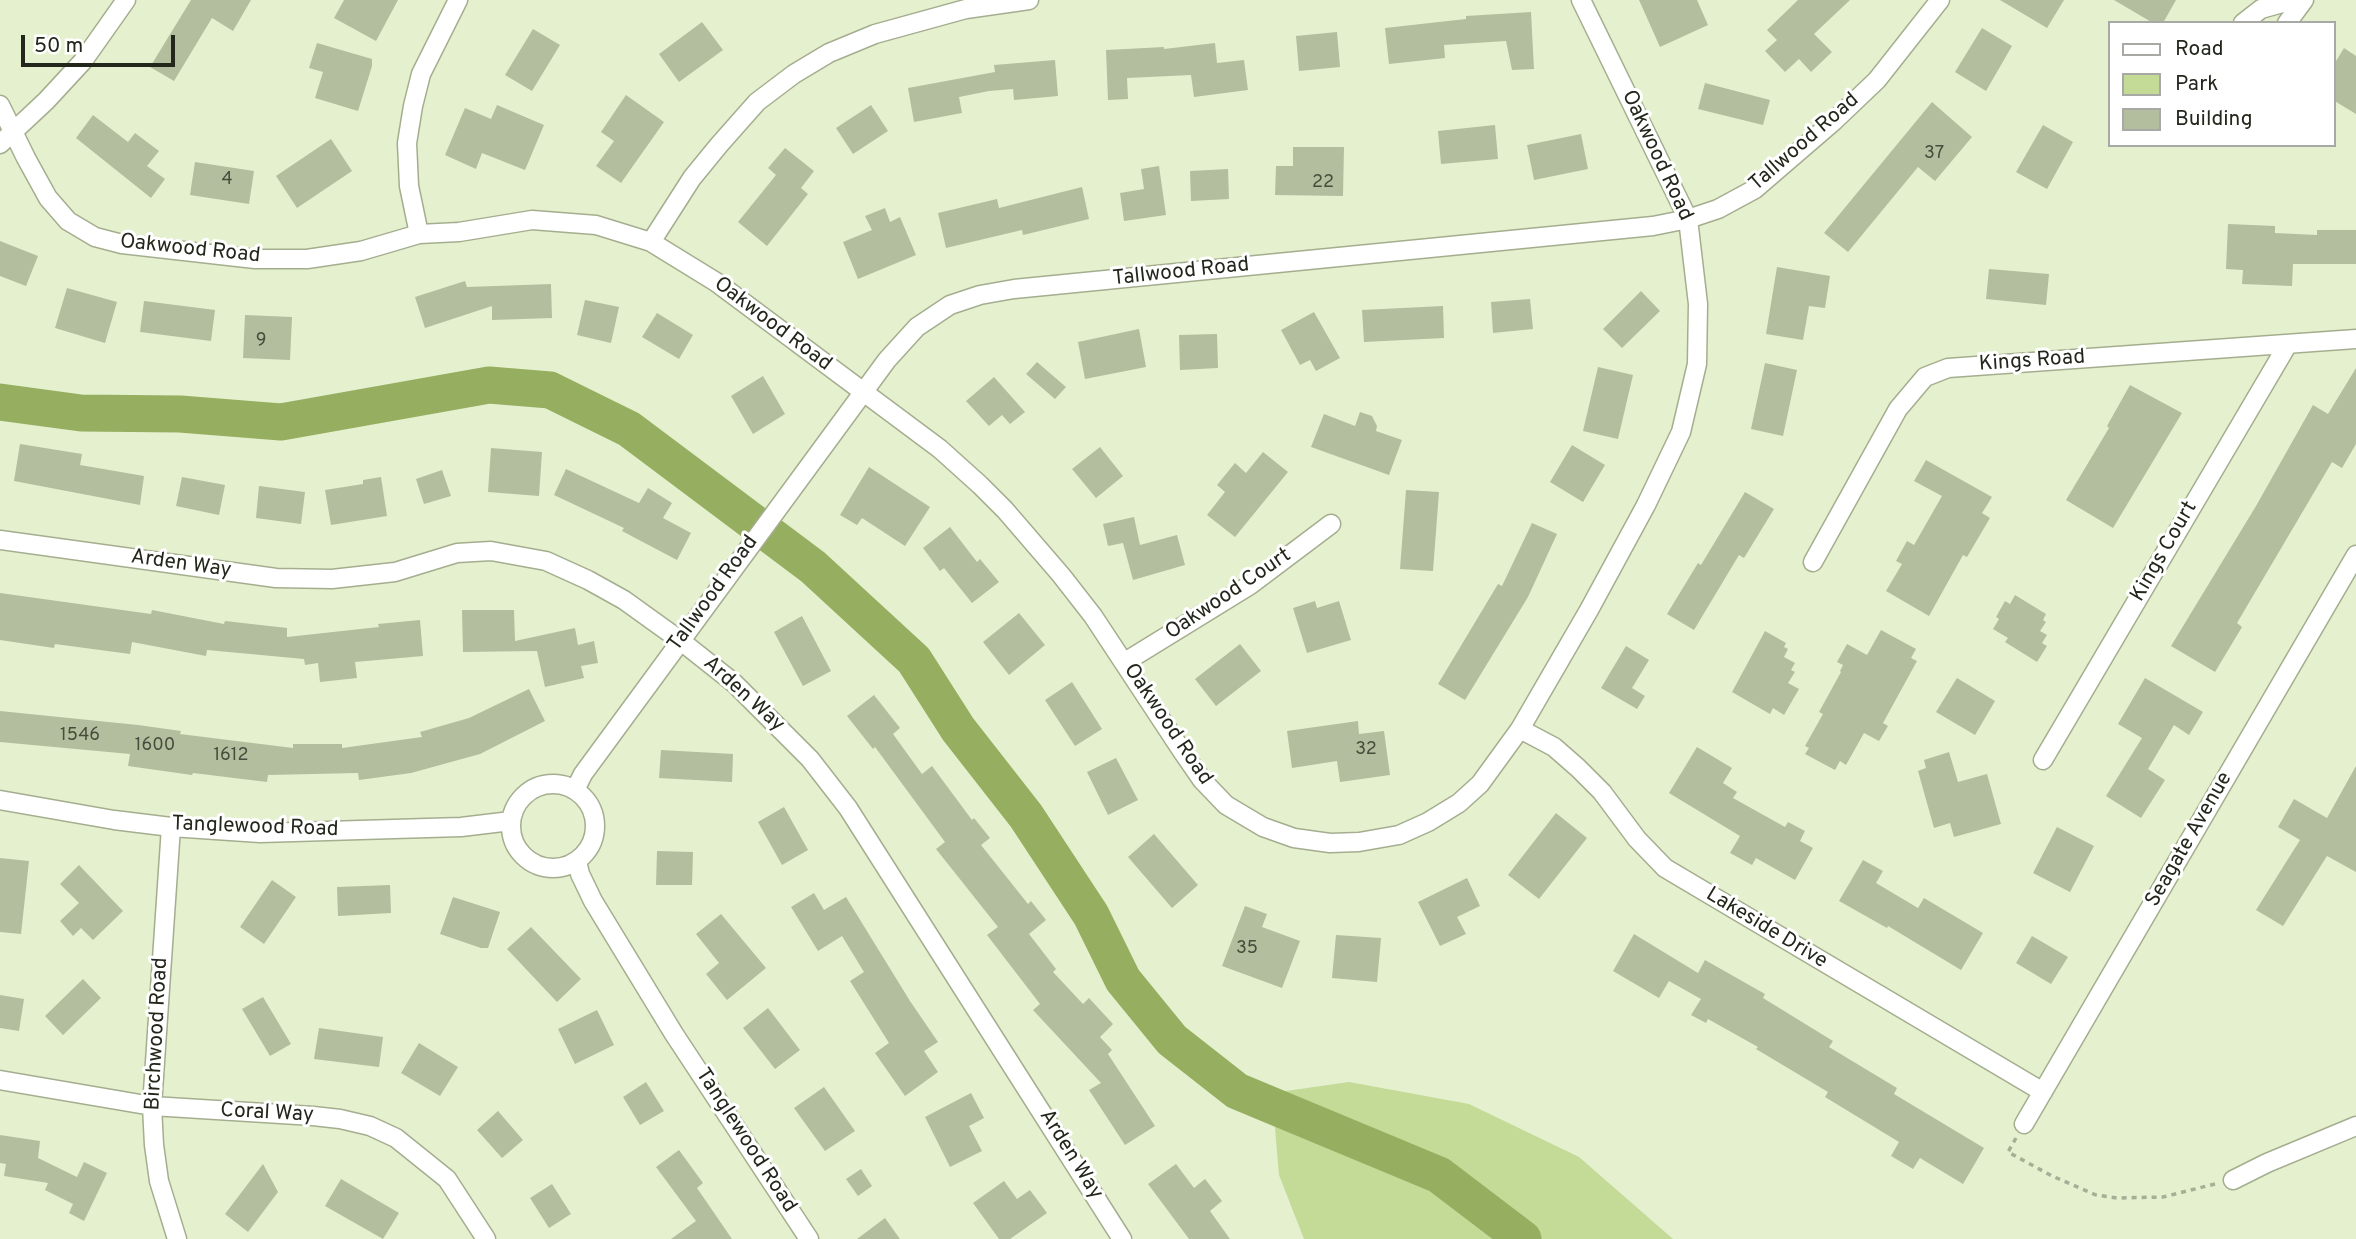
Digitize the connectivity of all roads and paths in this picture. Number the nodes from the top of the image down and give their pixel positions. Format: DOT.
graph roads {
  1 [pos="126,0"];
  2 [pos="458,0"];
  3 [pos="1029,0"];
  4 [pos="1580,0"];
  5 [pos="1940,0"];
  6 [pos="2293,0"];
  7 [pos="2304,0"];
  8 [pos="2246,21"];
  9 [pos="2288,21"];
  10 [pos="0,105"];
  11 [pos="14,131"];
  12 [pos="0,144"];
  13 [pos="1688,219"];
  14 [pos="419,234"];
  15 [pos="651,242"];
  16 [pos="2356,339"];
  17 [pos="2288,344"];
  18 [pos="863,393"];
  19 [pos="1331,524"];
  20 [pos="0,540"];
  21 [pos="2356,555"];
  22 [pos="1813,562"];
  23 [pos="681,640"];
  24 [pos="1125,662"];
  25 [pos="1520,729"];
  26 [pos="2043,760"];
  27 [pos="575,790"];
  28 [pos="0,800"];
  29 [pos="511,821"];
  30 [pos="171,827"];
  31 [pos="577,861"];
  32 [pos="0,1080"];
  33 [pos="2043,1092"];
  34 [pos="152,1106"];
  35 [pos="2024,1124"];
  36 [pos="2356,1126"];
  37 [pos="2008,1152"];
  38 [pos="2233,1180"];
  39 [pos="177,1239"];
  40 [pos="486,1239"];
  41 [pos="809,1239"];
  42 [pos="1122,1239"];
  1 -- 11 [label="street"];
  2 -- 14 [label="street"];
  3 -- 15 [label="street"];
  4 -- 13 [label="street, Oakwood Road"];
  5 -- 13 [label="street, Tallwood Road"];
  6 -- 8 [label="street"];
  7 -- 9 [label="street"];
  10 -- 11 [label="street"];
  11 -- 12 [label="street"];
  11 -- 14 [label="street, Oakwood Road"];
  13 -- 18 [label="street, Tallwood Road"];
  13 -- 25 [label="street, Oakwood Road"];
  14 -- 15 [label="street, Oakwood Road"];
  15 -- 18 [label="street, Oakwood Road"];
  16 -- 17 [label="street, Kings Road"];
  17 -- 22 [label="street, Kings Road"];
  17 -- 26 [label="street, Kings Court"];
  18 -- 23 [label="street, Tallwood Road"];
  18 -- 24 [label="street, Oakwood Road"];
  19 -- 24 [label="street, Oakwood Court"];
  20 -- 23 [label="street, Arden Way"];
  21 -- 33 [label="street, Seagate Avenue"];
  23 -- 27 [label="street, Tallwood Road"];
  23 -- 42 [label="street, Arden Way"];
  24 -- 25 [label="street, Oakwood Road"];
  25 -- 33 [label="street, Lakeside Drive"];
  27 -- 29 [label="street"];
  27 -- 31 [label="street"];
  28 -- 30 [label="street, Tanglewood Road"];
  29 -- 30 [label="street, Tanglewood Road"];
  29 -- 31 [label="street"];
  30 -- 34 [label="street, Birchwood Road"];
  31 -- 41 [label="street, Tanglewood Road"];
  32 -- 34 [label="street, Coral Way"];
  33 -- 35 [label="street, Seagate Avenue"];
  34 -- 39 [label="street, Birchwood Road"];
  34 -- 40 [label="street, Coral Way"];
  36 -- 38 [label="street"];
  37 -- 38 [label="path"];
}
